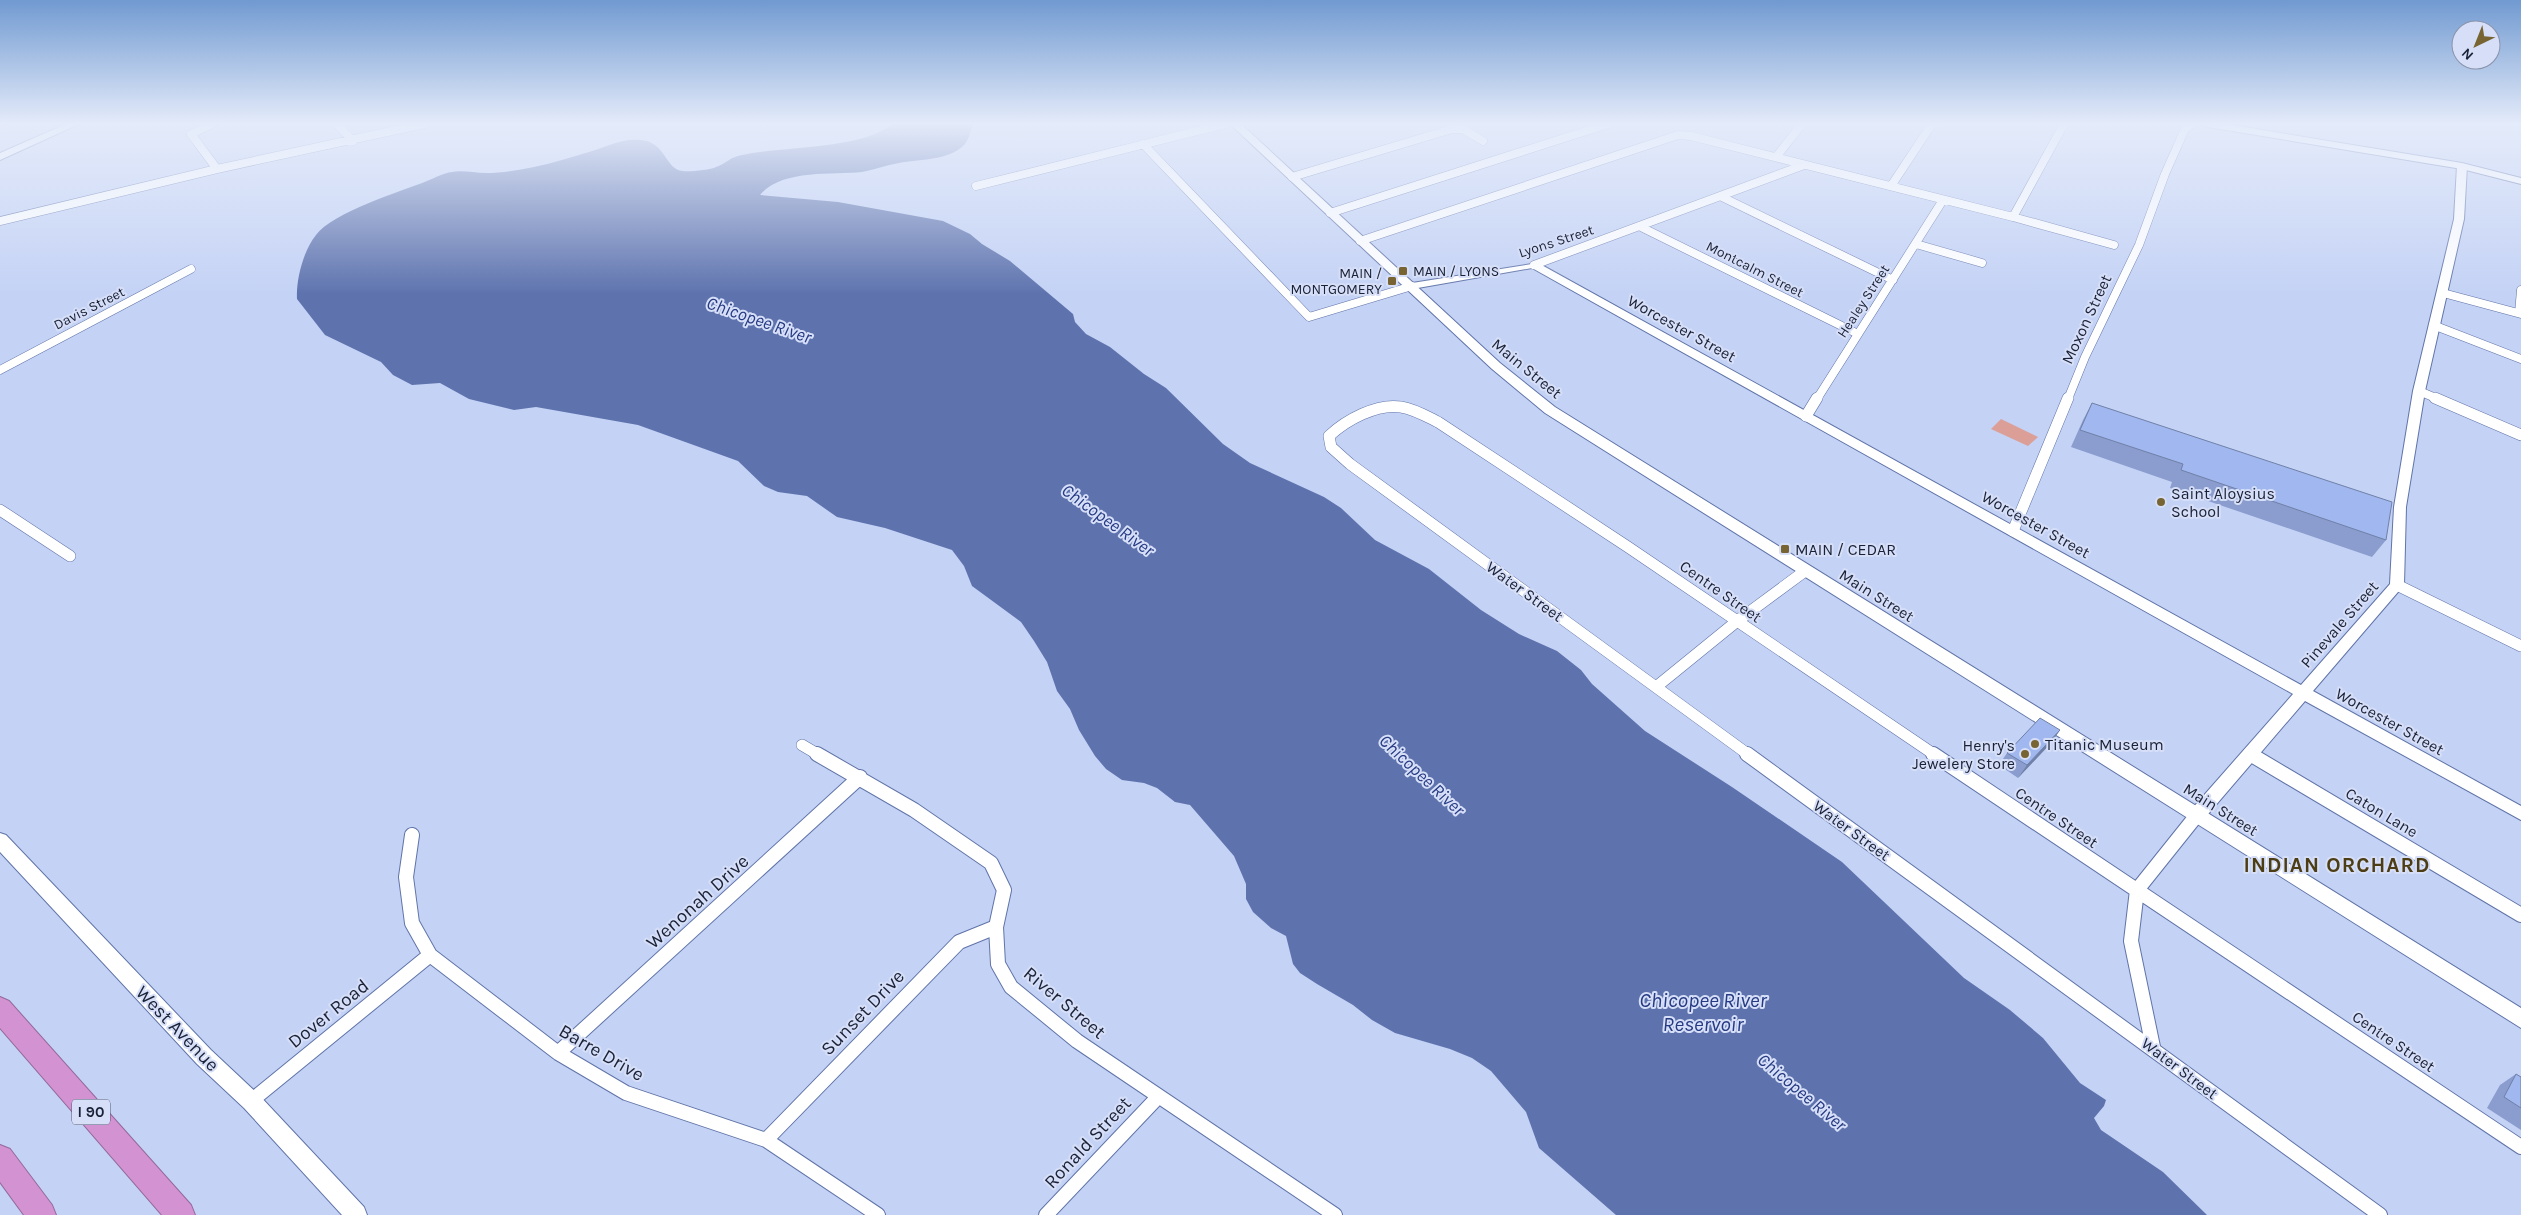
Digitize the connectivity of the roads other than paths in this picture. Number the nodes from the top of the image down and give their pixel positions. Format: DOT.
graph roads {
  1 [pos="168,181"];
  2 [pos="997,181"];
  3 [pos="1178,181"];
  4 [pos="1296,181"];
  5 [pos="1431,181"];
  6 [pos="1543,181"];
  7 [pos="1765,181"];
  8 [pos="1869,181"];
  9 [pos="1895,181"];
  10 [pos="2033,181"];
  11 [pos="2164,181"];
  12 [pos="2461,181"];
  13 [pos="976,186"];
  14 [pos="1891,186"];
  15 [pos="1722,198"];
  16 [pos="1943,200"];
  17 [pos="1330,213"];
  18 [pos="2013,217"];
  19 [pos="0,221"];
  20 [pos="1641,227"];
  21 [pos="1360,241"];
  22 [pos="1916,244"];
  23 [pos="2114,245"];
  24 [pos="1982,262"];
  25 [pos="1534,265"];
  26 [pos="191,270"];
  27 [pos="1893,280"];
  28 [pos="1412,286"];
  29 [pos="2521,290"];
  30 [pos="2443,293"];
  31 [pos="2520,314"];
  32 [pos="2433,325"];
  33 [pos="1858,334"];
  34 [pos="2521,359"];
  35 [pos="0,370"];
  36 [pos="2419,391"];
  37 [pos="1806,416"];
  38 [pos="2521,435"];
  39 [pos="1328,441"];
  40 [pos="0,510"];
  41 [pos="2013,531"];
  42 [pos="70,556"];
  43 [pos="1805,571"];
  44 [pos="2396,585"];
  45 [pos="1736,622"];
  46 [pos="2521,646"];
  47 [pos="1656,687"];
  48 [pos="2302,693"];
  49 [pos="802,745"];
  50 [pos="2250,754"];
  51 [pos="860,777"];
  52 [pos="2521,814"];
  53 [pos="2197,815"];
  54 [pos="412,835"];
  55 [pos="0,840"];
  56 [pos="2137,890"];
  57 [pos="2521,915"];
  58 [pos="996,927"];
  59 [pos="430,955"];
  60 [pos="0,1009"];
  61 [pos="2521,1019"];
  62 [pos="2152,1047"];
  63 [pos="558,1053"];
  64 [pos="1158,1097"];
  65 [pos="250,1101"];
  66 [pos="766,1140"];
  67 [pos="2521,1147"];
  68 [pos="0,1159"];
  69 [pos="1318,1210"];
  70 [pos="42,1215"];
  71 [pos="181,1215"];
  72 [pos="356,1215"];
  73 [pos="878,1215"];
  74 [pos="1046,1215"];
  75 [pos="1335,1215"];
  76 [pos="2380,1215"];
  1 -- 19 [label="street"];
  2 -- 13 [label="street"];
  3 -- 28 [label="street, Lyons Street"];
  4 -- 17 [label="main road, Main Street"];
  5 -- 17 [label="street"];
  6 -- 21 [label="street"];
  7 -- 15 [label="street, Lyons Street"];
  8 -- 14 [label="street"];
  9 -- 14 [label="street"];
  10 -- 18 [label="street"];
  11 -- 41 [label="street, Moxon Street"];
  12 -- 30 [label="street, Pinevale Street"];
  14 -- 16 [label="street"];
  15 -- 20 [label="street, Lyons Street"];
  15 -- 27 [label="street"];
  16 -- 18 [label="street"];
  16 -- 22 [label="street, Healey Street"];
  17 -- 21 [label="main road, Main Street"];
  18 -- 23 [label="street"];
  20 -- 25 [label="street, Lyons Street"];
  20 -- 33 [label="street, Montcalm Street"];
  21 -- 28 [label="main road, Main Street"];
  22 -- 24 [label="street"];
  22 -- 27 [label="street, Healey Street"];
  25 -- 28 [label="street, Lyons Street"];
  25 -- 37 [label="street, Worcester Street"];
  26 -- 35 [label="street, Davis Street"];
  27 -- 33 [label="street, Healey Street"];
  28 -- 43 [label="main road, Main Street"];
  29 -- 31 [label="street"];
  30 -- 31 [label="street"];
  30 -- 32 [label="street, Pinevale Street"];
  32 -- 34 [label="street"];
  32 -- 36 [label="street, Pinevale Street"];
  33 -- 37 [label="street, Healey Street"];
  36 -- 38 [label="street"];
  36 -- 44 [label="street, Pinevale Street"];
  37 -- 41 [label="street, Worcester Street"];
  39 -- 45 [label="street, Centre Street"];
  39 -- 47 [label="street, Water Street"];
  40 -- 42 [label="street"];
  41 -- 48 [label="street, Worcester Street"];
  43 -- 45 [label="street"];
  43 -- 53 [label="main road, Main Street"];
  44 -- 46 [label="street"];
  44 -- 48 [label="street, Pinevale Street"];
  45 -- 47 [label="street"];
  45 -- 56 [label="street, Centre Street"];
  47 -- 62 [label="street, Water Street"];
  48 -- 50 [label="street, Pinevale Street"];
  48 -- 52 [label="street, Worcester Street"];
  49 -- 51 [label="street, River Street"];
  50 -- 53 [label="street, Pinevale Street"];
  50 -- 57 [label="street, Caton Lane"];
  51 -- 58 [label="street, River Street"];
  51 -- 63 [label="street, Wenonah Drive"];
  53 -- 56 [label="street, Pinevale Street"];
  53 -- 61 [label="main road, Main Street"];
  54 -- 59 [label="street, Barre Drive"];
  55 -- 65 [label="main road, West Avenue"];
  56 -- 62 [label="street"];
  56 -- 67 [label="street, Centre Street"];
  58 -- 64 [label="street, River Street"];
  58 -- 66 [label="street, Sunset Drive"];
  59 -- 63 [label="street, Barre Drive"];
  59 -- 65 [label="street, Dover Road"];
  60 -- 71 [label="highway, I 90"];
  62 -- 76 [label="street, Water Street"];
  63 -- 66 [label="street, Barre Drive"];
  64 -- 69 [label="street, River Street"];
  64 -- 74 [label="street, Ronald Street"];
  65 -- 72 [label="main road, West Avenue"];
  66 -- 73 [label="street, Barre Drive"];
  68 -- 70 [label="highway"];
  69 -- 75 [label="street, River Street"];
}
